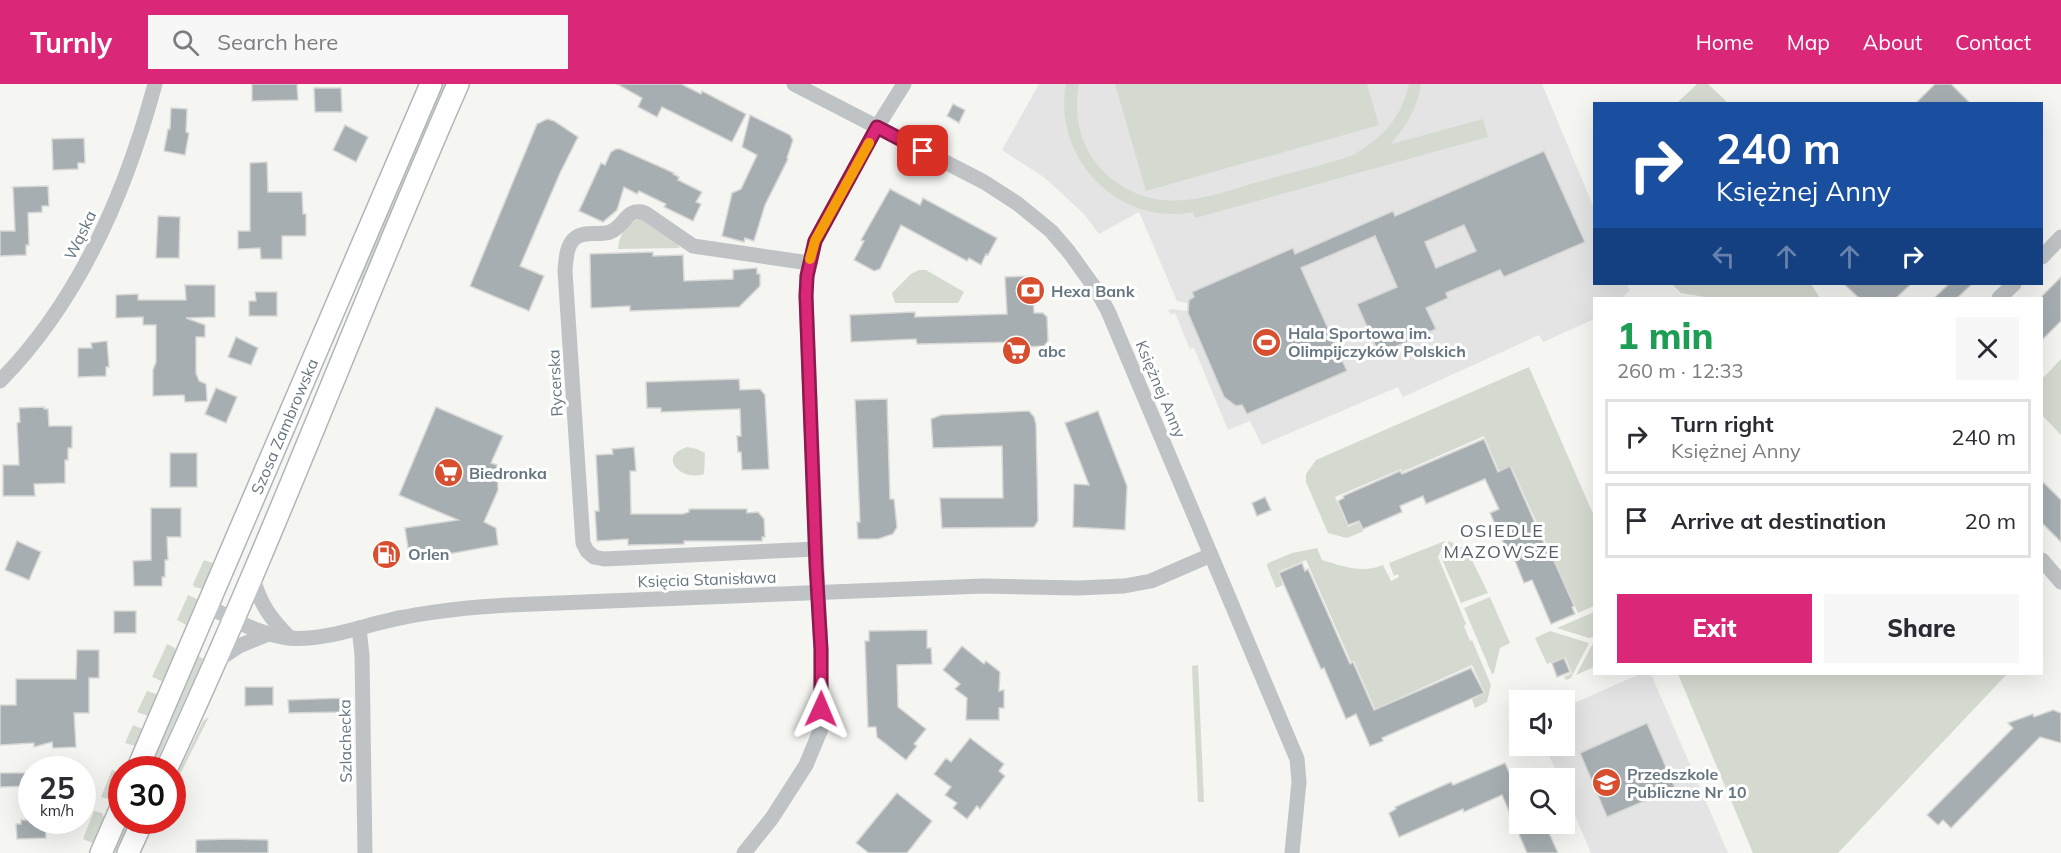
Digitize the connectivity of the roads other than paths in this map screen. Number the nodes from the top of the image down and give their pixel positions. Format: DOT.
graph roads {
  1 [pos="155,84"];
  2 [pos="431,84"];
  3 [pos="458,84"];
  4 [pos="794,84"];
  5 [pos="904,84"];
  6 [pos="877,127"];
  7 [pos="2061,237"];
  8 [pos="2043,256"];
  9 [pos="809,263"];
  10 [pos="2013,285"];
  11 [pos="2000,297"];
  12 [pos="0,381"];
  13 [pos="289,415"];
  14 [pos="315,426"];
  15 [pos="816,549"];
  16 [pos="1211,555"];
  17 [pos="2043,561"];
  18 [pos="252,576"];
  19 [pos="2061,582"];
  20 [pos="818,592"];
  21 [pos="208,606"];
  22 [pos="234,621"];
  23 [pos="359,628"];
  24 [pos="268,634"];
  25 [pos="290,638"];
  26 [pos="218,660"];
  27 [pos="143,756"];
  28 [pos="173,756"];
  29 [pos="109,834"];
  30 [pos="137,834"];
  31 [pos="101,853"];
  32 [pos="128,853"];
  33 [pos="364,853"];
  34 [pos="744,853"];
  35 [pos="1292,853"];
  1 -- 12 [label="street, Wąska"];
  2 -- 13 [label="main road, Szosa Zambrowska"];
  3 -- 14 [label="main road, Szosa Zambrowska"];
  4 -- 6 [label="street, Księżnej Anny"];
  5 -- 6 [label="street"];
  6 -- 9 [label="street"];
  6 -- 16 [label="street, Księżnej Anny"];
  7 -- 8 [label="street"];
  9 -- 15 [label="street"];
  9 -- 15 [label="street, Rycerska"];
  10 -- 11 [label="street"];
  13 -- 14 [label="main road"];
  13 -- 21 [label="main road, Szosa Zambrowska"];
  14 -- 18 [label="main road, Szosa Zambrowska"];
  15 -- 20 [label="street"];
  16 -- 20 [label="street, Księcia Stanisława"];
  16 -- 35 [label="street, Księżnej Anny"];
  17 -- 19 [label="street"];
  18 -- 22 [label="main road, Szosa Zambrowska"];
  18 -- 25 [label="street"];
  20 -- 23 [label="street, Księcia Stanisława"];
  20 -- 34 [label="street"];
  21 -- 22 [label="street, Księcia Stanisława"];
  21 -- 27 [label="main road, Szosa Zambrowska"];
  22 -- 24 [label="street, Księcia Stanisława"];
  22 -- 26 [label="main road, Szosa Zambrowska"];
  23 -- 25 [label="street, Księcia Stanisława"];
  23 -- 33 [label="street, Szlachecka"];
  24 -- 25 [label="street, Księcia Stanisława"];
  24 -- 26 [label="street"];
  26 -- 28 [label="main road, Szosa Zambrowska"];
  29 -- 31 [label="main road"];
  30 -- 32 [label="main road"];
}
